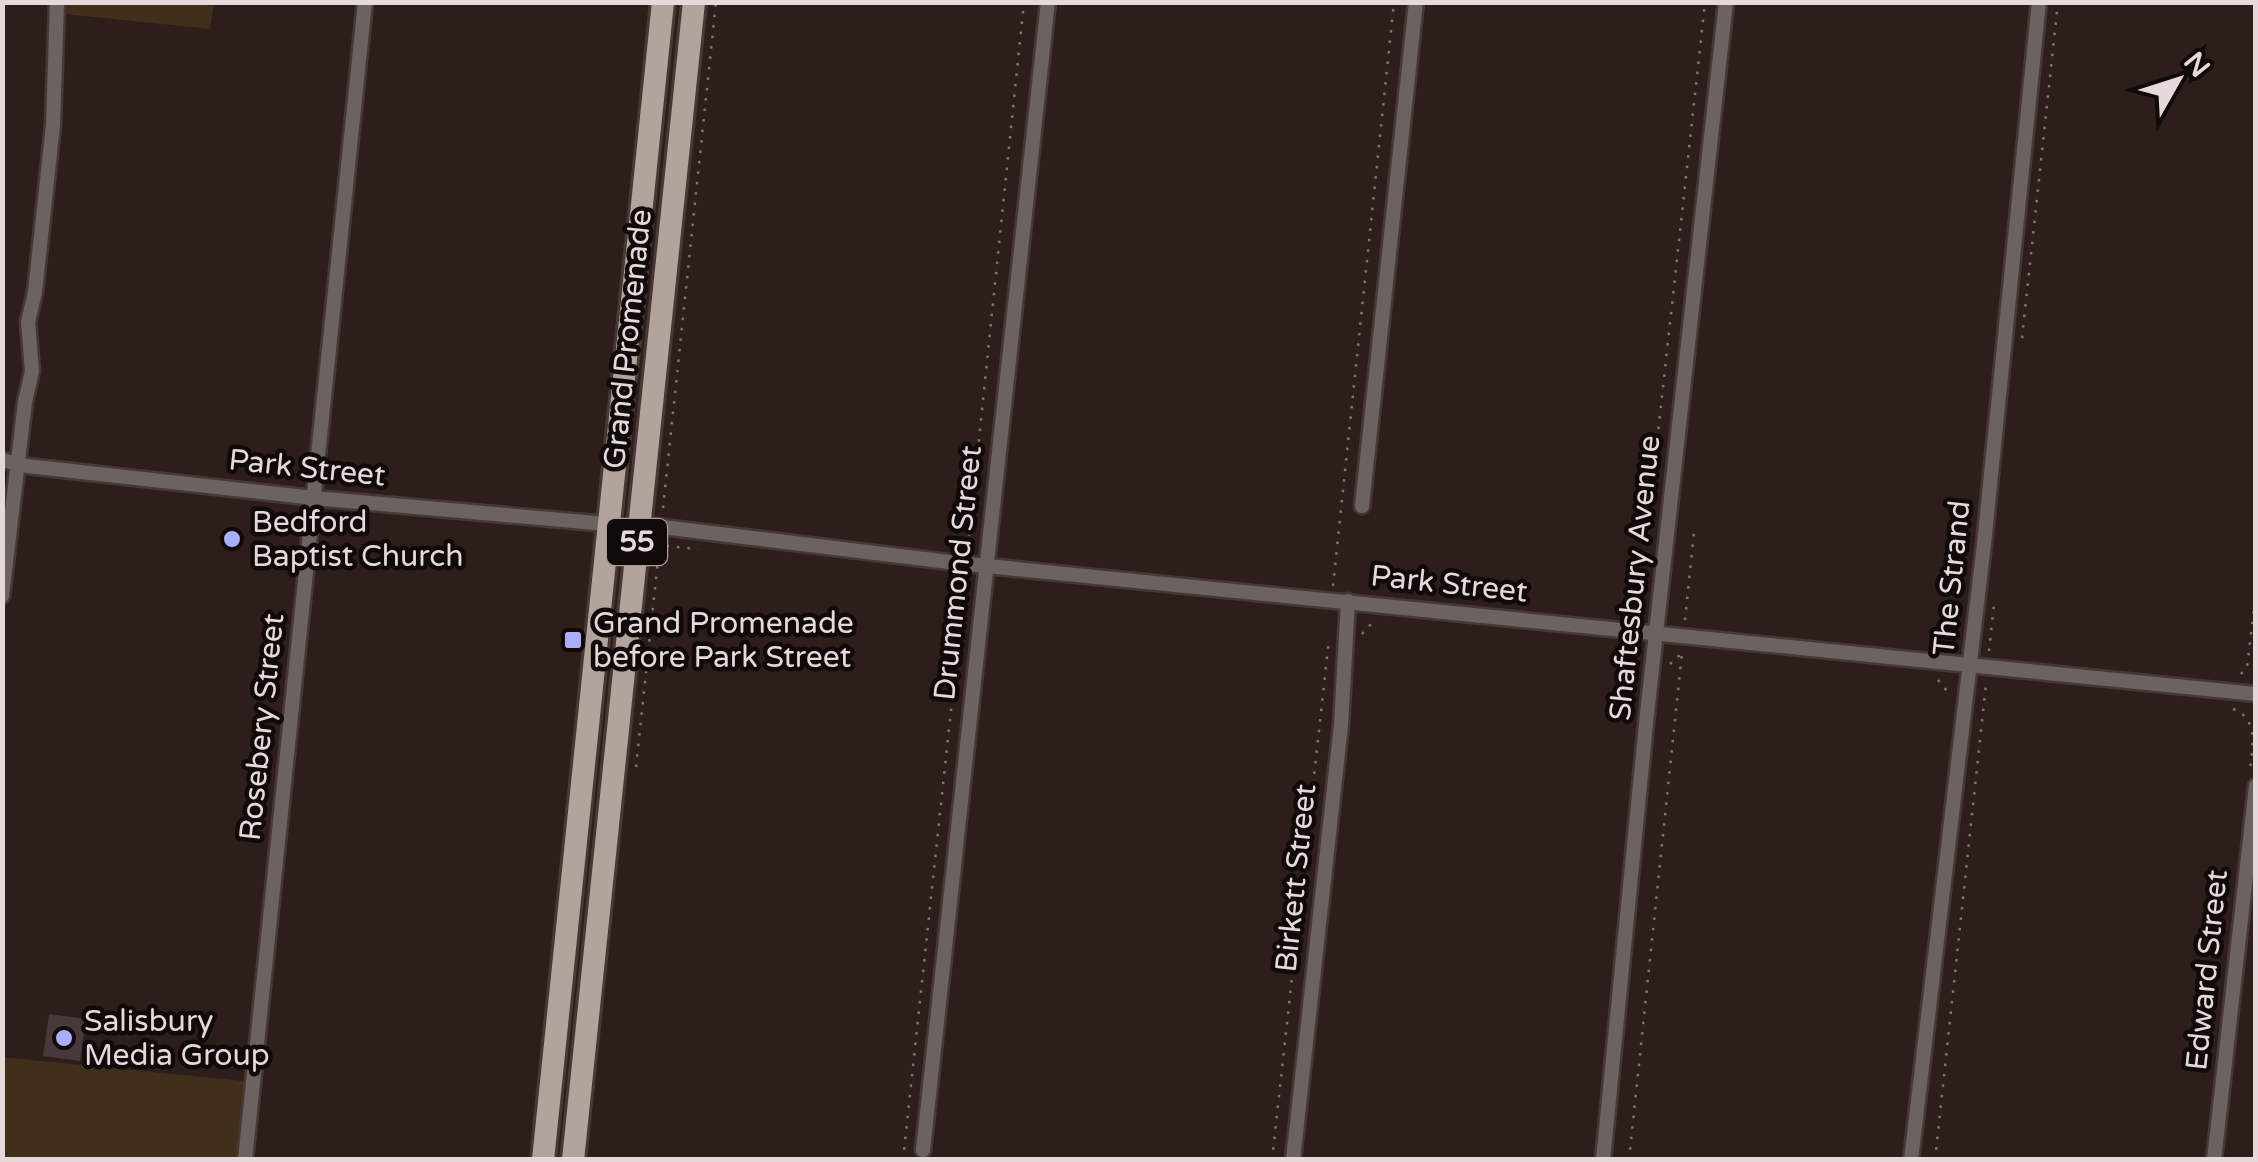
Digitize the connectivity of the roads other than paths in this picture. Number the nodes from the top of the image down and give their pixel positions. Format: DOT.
graph roads {
  1 [pos="57,2"];
  2 [pos="366,2"];
  3 [pos="663,2"];
  4 [pos="694,2"];
  5 [pos="1048,2"];
  6 [pos="1416,2"];
  7 [pos="1726,2"];
  8 [pos="2038,2"];
  9 [pos="10,461"];
  10 [pos="314,498"];
  11 [pos="1362,506"];
  12 [pos="607,524"];
  13 [pos="650,525"];
  14 [pos="986,566"];
  15 [pos="2,596"];
  16 [pos="1340,601"];
  17 [pos="1657,628"];
  18 [pos="1970,665"];
  19 [pos="2256,694"];
  20 [pos="2256,786"];
  21 [pos="923,1150"];
  22 [pos="245,1160"];
  23 [pos="543,1160"];
  24 [pos="573,1160"];
  25 [pos="1293,1160"];
  26 [pos="1603,1160"];
  27 [pos="1911,1160"];
  28 [pos="2214,1160"];
  1 -- 9 [label="street"];
  2 -- 10 [label="street, Rosebery Street"];
  3 -- 12 [label="main road, Grand Promenade / 55"];
  4 -- 13 [label="main road, Grand Promenade / 55"];
  5 -- 14 [label="street, Drummond Street"];
  6 -- 11 [label="street"];
  7 -- 17 [label="street, Shaftesbury Avenue"];
  8 -- 18 [label="street, The Strand"];
  9 -- 10 [label="street, Park Street"];
  9 -- 15 [label="street"];
  10 -- 12 [label="street, Park Street"];
  10 -- 22 [label="street, Rosebery Street"];
  12 -- 23 [label="main road, Grand Promenade / 55"];
  13 -- 14 [label="street, Park Street"];
  13 -- 24 [label="main road, Grand Promenade / 55"];
  14 -- 16 [label="street, Park Street"];
  14 -- 21 [label="street, Drummond Street"];
  16 -- 17 [label="street, Park Street"];
  16 -- 25 [label="street, Birkett Street"];
  17 -- 18 [label="street, Park Street"];
  17 -- 26 [label="street, Shaftesbury Avenue"];
  18 -- 19 [label="street, Park Street"];
  18 -- 27 [label="street, The Strand"];
  20 -- 28 [label="street, Edward Street"];
}
